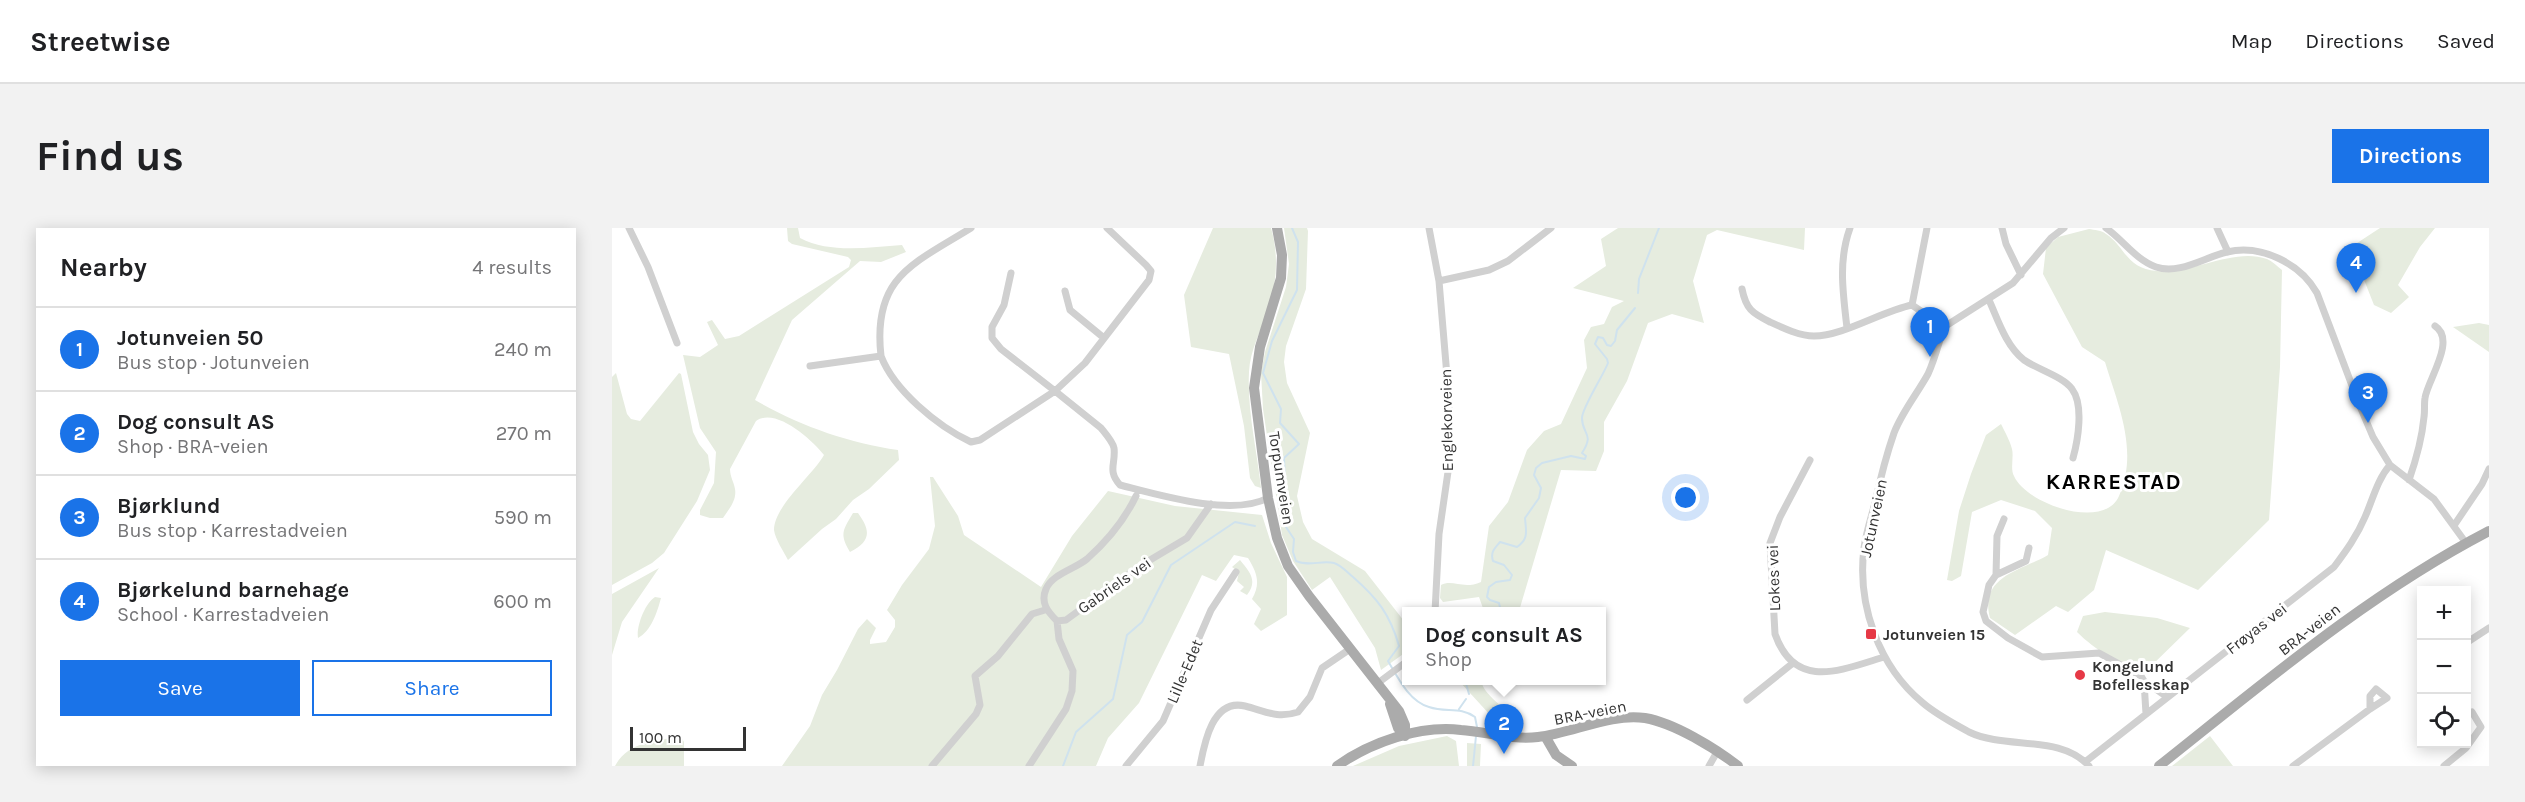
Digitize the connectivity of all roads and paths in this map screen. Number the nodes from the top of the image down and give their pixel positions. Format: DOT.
graph roads {
  1 [pos="629,228"];
  2 [pos="971,228"];
  3 [pos="1107,228"];
  4 [pos="1277,228"];
  5 [pos="1429,228"];
  6 [pos="1551,228"];
  7 [pos="1850,228"];
  8 [pos="1927,228"];
  9 [pos="2002,228"];
  10 [pos="2064,228"];
  11 [pos="2106,228"];
  12 [pos="2217,228"];
  13 [pos="2228,252"];
  14 [pos="1011,273"];
  15 [pos="2020,275"];
  16 [pos="1438,281"];
  17 [pos="1742,289"];
  18 [pos="1065,291"];
  19 [pos="1989,300"];
  20 [pos="1912,305"];
  21 [pos="2435,326"];
  22 [pos="1944,327"];
  23 [pos="1847,328"];
  24 [pos="1104,338"];
  25 [pos="677,343"];
  26 [pos="881,356"];
  27 [pos="810,366"];
  28 [pos="1055,392"];
  29 [pos="2073,458"];
  30 [pos="1810,460"];
  31 [pos="2390,465"];
  32 [pos="2489,469"];
  33 [pos="2409,480"];
  34 [pos="1136,496"];
  35 [pos="1268,498"];
  36 [pos="1211,504"];
  37 [pos="2004,519"];
  38 [pos="2455,524"];
  39 [pos="2489,531"];
  40 [pos="2466,543"];
  41 [pos="2029,549"];
  42 [pos="1236,572"];
  43 [pos="1996,575"];
  44 [pos="1435,607"];
  45 [pos="1046,609"];
  46 [pos="1057,621"];
  47 [pos="2489,628"];
  48 [pos="2471,640"];
  49 [pos="1350,649"];
  50 [pos="1884,657"];
  51 [pos="1793,663"];
  52 [pos="1402,665"];
  53 [pos="1382,680"];
  54 [pos="2144,681"];
  55 [pos="2167,697"];
  56 [pos="1747,700"];
  57 [pos="2370,709"];
  58 [pos="2472,712"];
  59 [pos="2145,714"];
  60 [pos="1405,736"];
  61 [pos="1545,736"];
  62 [pos="1717,752"];
  63 [pos="2087,764"];
  64 [pos="932,766"];
  65 [pos="1029,766"];
  66 [pos="1125,766"];
  67 [pos="1200,766"];
  68 [pos="1337,766"];
  69 [pos="1572,766"];
  70 [pos="1709,766"];
  71 [pos="1738,766"];
  72 [pos="2159,766"];
  73 [pos="2293,766"];
  74 [pos="2444,766"];
  1 -- 25 [label="street"];
  2 -- 26 [label="street"];
  3 -- 24 [label="street"];
  4 -- 35 [label="main road, Torpumveien"];
  5 -- 16 [label="street, Englekorveien"];
  6 -- 16 [label="street"];
  7 -- 23 [label="street"];
  8 -- 20 [label="street"];
  9 -- 15 [label="street"];
  10 -- 15 [label="street"];
  11 -- 13 [label="street"];
  12 -- 13 [label="street"];
  13 -- 31 [label="street"];
  14 -- 28 [label="street"];
  15 -- 19 [label="street"];
  16 -- 44 [label="street, Englekorveien"];
  17 -- 23 [label="street"];
  18 -- 24 [label="street"];
  19 -- 22 [label="street"];
  19 -- 29 [label="street"];
  20 -- 22 [label="street"];
  20 -- 23 [label="street"];
  21 -- 33 [label="street"];
  22 -- 50 [label="street, Jotunveien"];
  24 -- 28 [label="street"];
  26 -- 27 [label="street"];
  26 -- 28 [label="street"];
  28 -- 36 [label="street"];
  30 -- 51 [label="street, Lokes vei"];
  31 -- 33 [label="street"];
  31 -- 55 [label="street, Frøyas vei"];
  32 -- 38 [label="street"];
  33 -- 38 [label="street"];
  34 -- 45 [label="street"];
  35 -- 36 [label="street"];
  35 -- 49 [label="main road, Torpumveien"];
  36 -- 46 [label="street, Gabriels vei"];
  37 -- 43 [label="street"];
  38 -- 40 [label="street"];
  39 -- 40 [label="main road, BRA-veien"];
  40 -- 72 [label="main road, BRA-veien"];
  41 -- 43 [label="street"];
  42 -- 66 [label="street, Lille-Edet"];
  43 -- 54 [label="street"];
  45 -- 46 [label="street"];
  45 -- 64 [label="street"];
  46 -- 65 [label="street"];
  47 -- 48 [label="street"];
  49 -- 53 [label="main road, Torpumveien"];
  49 -- 67 [label="street"];
  50 -- 51 [label="street"];
  50 -- 63 [label="street, Jotunveien"];
  51 -- 56 [label="street"];
  52 -- 53 [label="street"];
  53 -- 60 [label="main road, Torpumveien"];
  54 -- 55 [label="street"];
  54 -- 59 [label="street"];
  55 -- 59 [label="street, Frøyas vei"];
  57 -- 73 [label="street"];
  58 -- 74 [label="street"];
  59 -- 63 [label="street, Frøyas vei"];
  60 -- 61 [label="main road, BRA-veien"];
  60 -- 68 [label="main road, BRA-veien"];
  61 -- 62 [label="main road, BRA-veien"];
  61 -- 69 [label="main road"];
  62 -- 70 [label="street"];
  62 -- 71 [label="main road, BRA-veien"];
}
